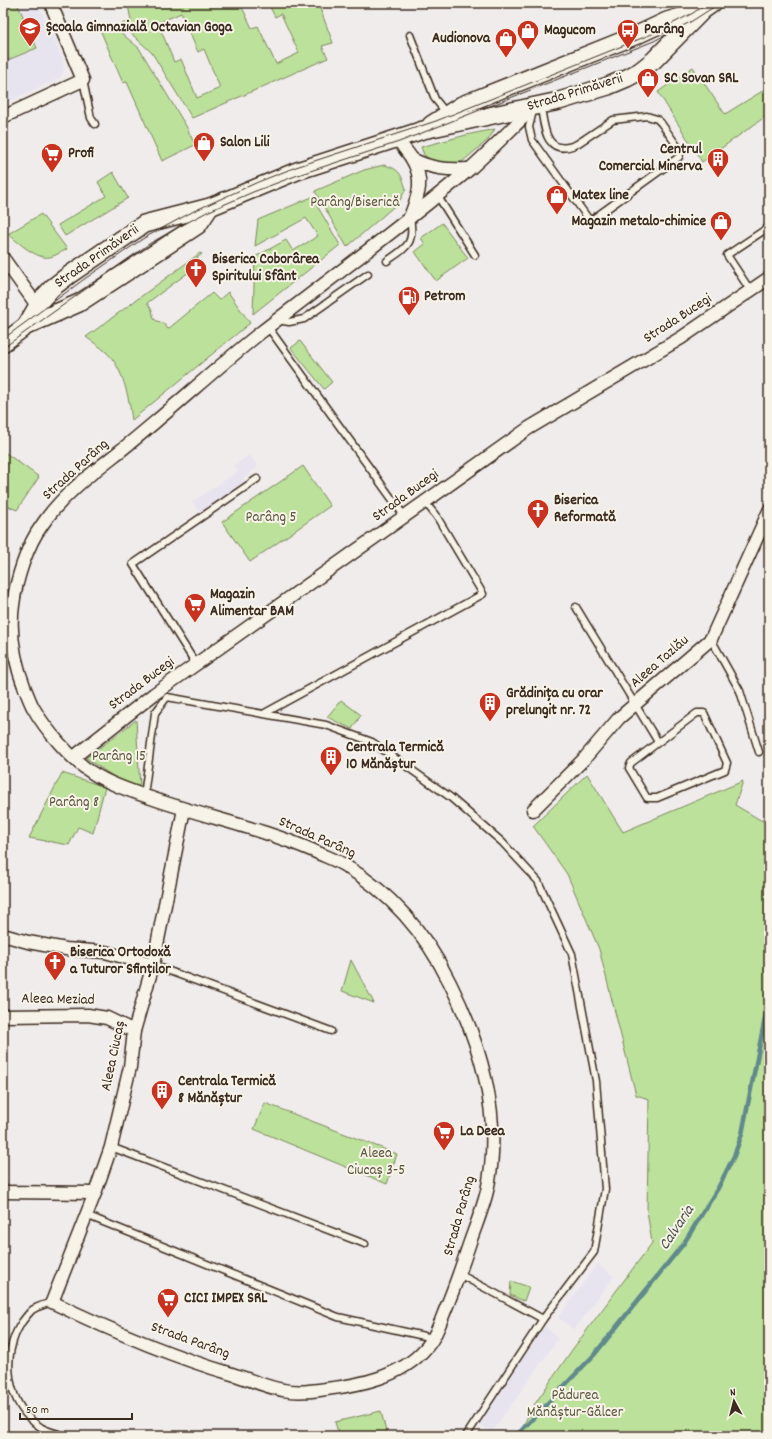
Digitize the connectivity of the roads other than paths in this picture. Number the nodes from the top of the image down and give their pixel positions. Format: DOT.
graph roads {
  1 [pos="52,3"];
  2 [pos="708,6"];
  3 [pos="410,35"];
  4 [pos="83,80"];
  5 [pos="537,106"];
  6 [pos="447,114"];
  7 [pos="3,117"];
  8 [pos="94,124"];
  9 [pos="423,130"];
  10 [pos="398,138"];
  11 [pos="412,159"];
  12 [pos="468,169"];
  13 [pos="437,195"];
  14 [pos="210,207"];
  15 [pos="410,218"];
  16 [pos="769,226"];
  17 [pos="475,255"];
  18 [pos="3,258"];
  19 [pos="387,261"];
  20 [pos="368,274"];
  21 [pos="769,278"];
  22 [pos="750,290"];
  23 [pos="41,312"];
  24 [pos="273,324"];
  25 [pos="3,344"];
  26 [pos="258,479"];
  27 [pos="425,502"];
  28 [pos="769,511"];
  29 [pos="405,517"];
  30 [pos="576,607"];
  31 [pos="711,639"];
  32 [pos="196,664"];
  33 [pos="635,704"];
  34 [pos="265,713"];
  35 [pos="658,742"];
  36 [pos="759,752"];
  37 [pos="74,757"];
  38 [pos="144,796"];
  39 [pos="184,809"];
  40 [pos="533,810"];
  41 [pos="3,935"];
  42 [pos="153,964"];
  43 [pos="3,1016"];
  44 [pos="134,1031"];
  45 [pos="331,1031"];
  46 [pos="111,1147"];
  47 [pos="3,1192"];
  48 [pos="95,1193"];
  49 [pos="86,1215"];
  50 [pos="366,1244"];
  51 [pos="459,1274"];
  52 [pos="52,1302"];
  53 [pos="543,1320"];
  54 [pos="433,1338"];
  55 [pos="66,1436"];
  56 [pos="466,1436"];
  1 -- 4 [label="street"];
  2 -- 5 [label="main road, Strada Primăverii"];
  2 -- 6 [label="main road, Strada Primăverii"];
  3 -- 6 [label="lane"];
  4 -- 7 [label="street"];
  4 -- 8 [label="lane"];
  5 -- 5 [label="lane"];
  5 -- 9 [label="main road, Strada Primăverii"];
  5 -- 12 [label="street, Strada Parâng"];
  6 -- 9 [label="main road, Strada Primăverii"];
  9 -- 10 [label="main road, Strada Primăverii"];
  10 -- 11 [label="street"];
  10 -- 14 [label="main road, Strada Primăverii"];
  11 -- 12 [label="street"];
  11 -- 15 [label="street"];
  12 -- 13 [label="street, Strada Parâng"];
  13 -- 15 [label="street, Strada Parâng"];
  13 -- 17 [label="lane"];
  14 -- 23 [label="main road, Strada Primăverii"];
  14 -- 23 [label="main road, Strada Primăverii"];
  15 -- 19 [label="lane"];
  15 -- 24 [label="street, Strada Parâng"];
  16 -- 22 [label="lane"];
  18 -- 23 [label="street"];
  20 -- 24 [label="lane"];
  21 -- 22 [label="street, Strada Bucegi"];
  22 -- 27 [label="street, Strada Bucegi"];
  23 -- 25 [label="main road, Strada Primăverii"];
  24 -- 29 [label="lane"];
  24 -- 37 [label="street, Strada Parâng"];
  26 -- 32 [label="lane"];
  27 -- 29 [label="street, Strada Bucegi"];
  27 -- 34 [label="lane"];
  28 -- 31 [label="street, Aleea Tazlău"];
  29 -- 32 [label="street, Strada Bucegi"];
  30 -- 33 [label="lane"];
  31 -- 33 [label="street, Aleea Tazlău"];
  31 -- 36 [label="lane"];
  32 -- 37 [label="street, Strada Bucegi"];
  33 -- 35 [label="lane"];
  33 -- 40 [label="street, Aleea Tazlău"];
  34 -- 38 [label="lane"];
  34 -- 53 [label="lane"];
  35 -- 35 [label="lane"];
  37 -- 38 [label="street, Strada Parâng"];
  38 -- 39 [label="street, Strada Parâng"];
  39 -- 42 [label="street, Aleea Ciucaș"];
  39 -- 51 [label="street, Strada Parâng"];
  41 -- 42 [label="street"];
  42 -- 44 [label="street, Aleea Ciucaș"];
  42 -- 45 [label="lane"];
  43 -- 44 [label="street, Aleea Meziad"];
  44 -- 46 [label="street, Aleea Ciucaș"];
  46 -- 48 [label="street, Aleea Ciucaș"];
  46 -- 50 [label="lane"];
  47 -- 48 [label="street"];
  48 -- 49 [label="street, Aleea Ciucaș"];
  49 -- 52 [label="street, Aleea Ciucaș"];
  49 -- 54 [label="lane"];
  51 -- 53 [label="lane"];
  51 -- 54 [label="street, Strada Parâng"];
  52 -- 54 [label="street, Strada Parâng"];
  52 -- 55 [label="lane"];
  53 -- 56 [label="lane"];
}
